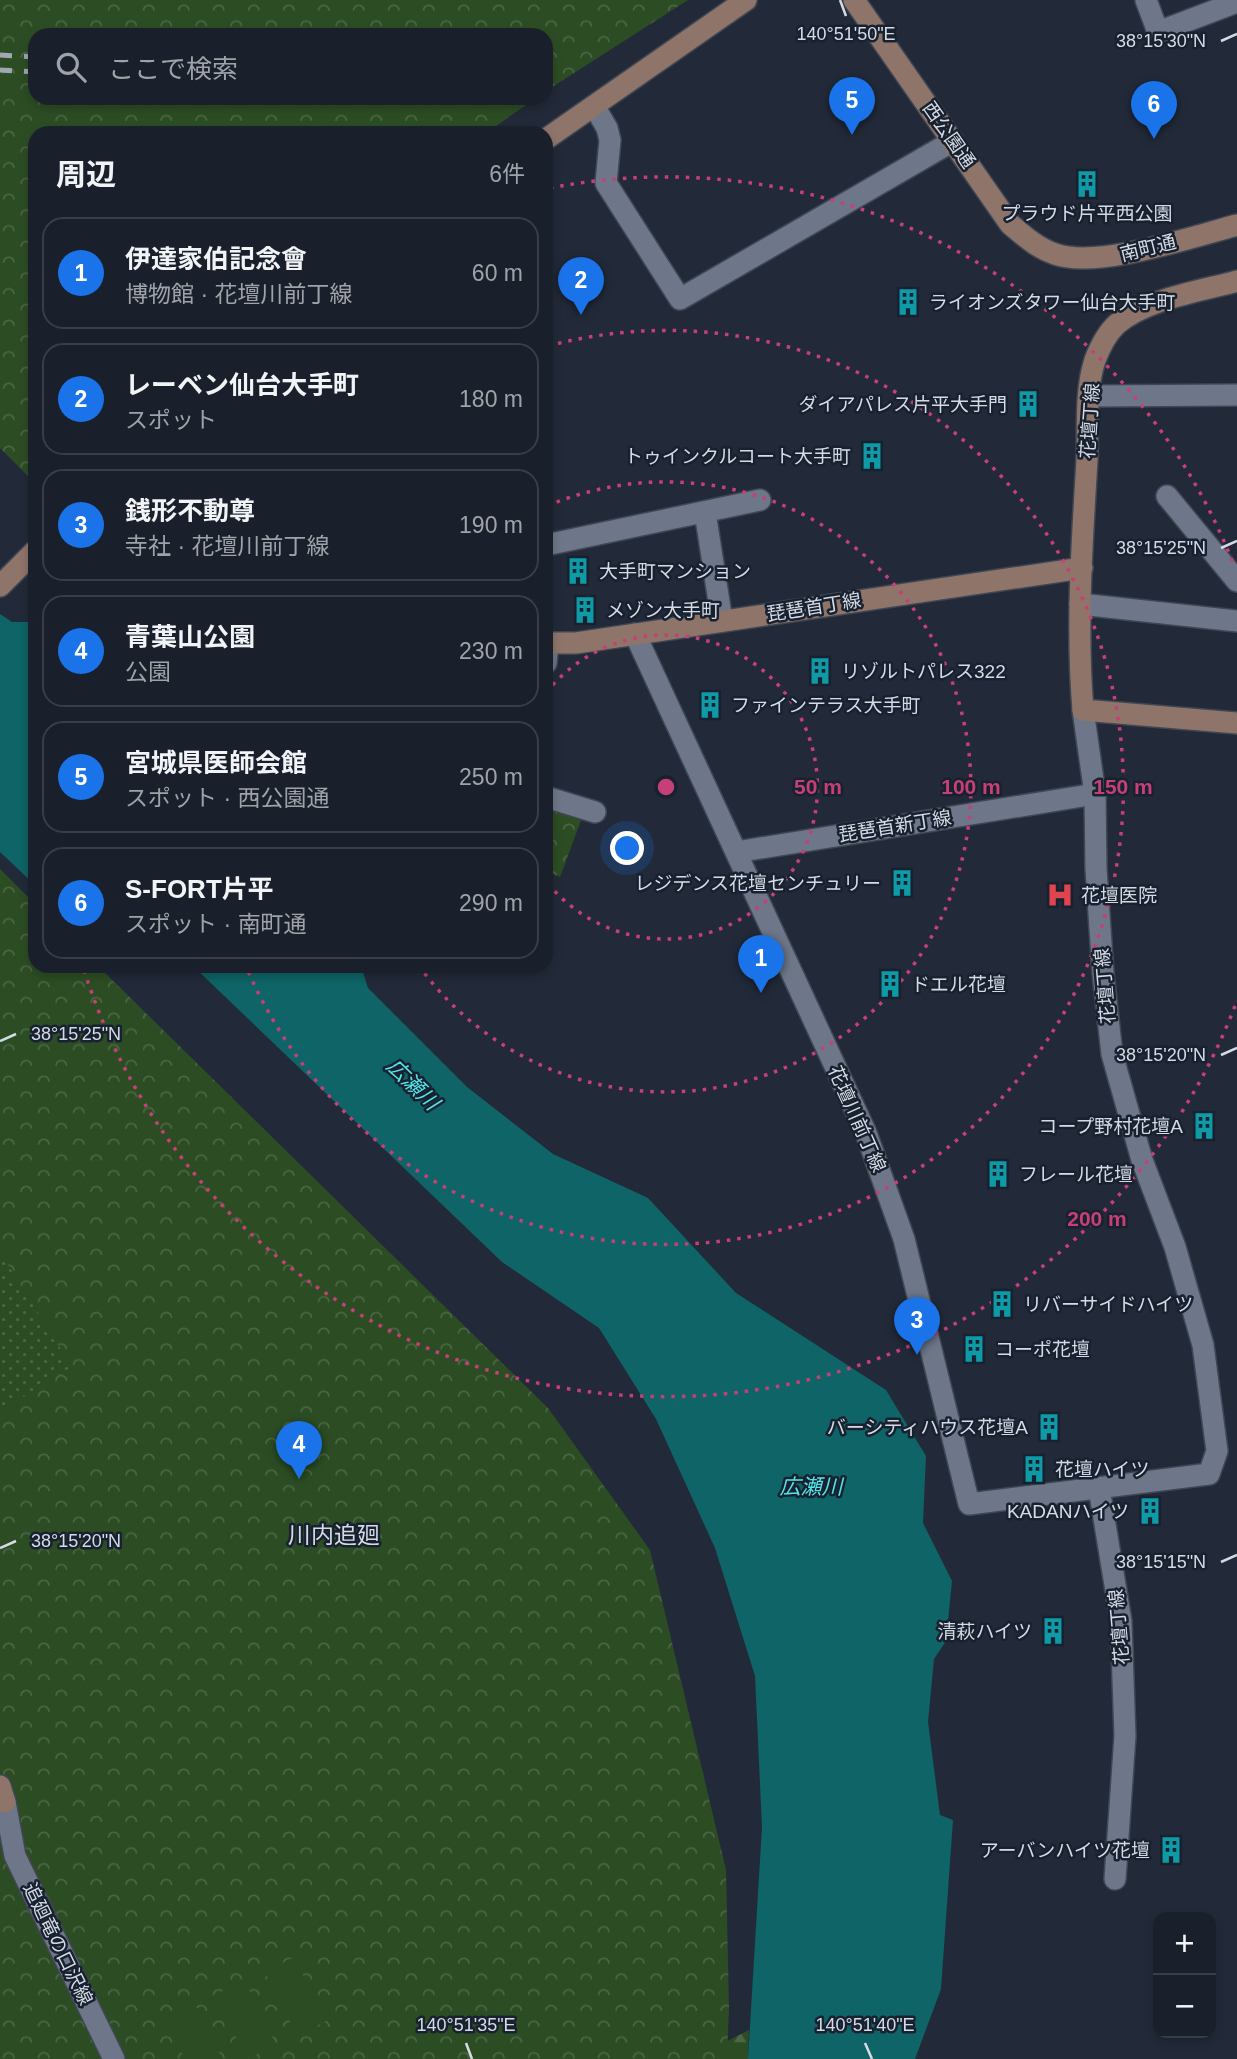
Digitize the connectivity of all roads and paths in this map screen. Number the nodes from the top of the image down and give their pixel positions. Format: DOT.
graph roads {
  1 [pos="746,0"];
  2 [pos="853,0"];
  3 [pos="1146,0"];
  4 [pos="1237,2"];
  5 [pos="594,106"];
  6 [pos="553,134"];
  7 [pos="953,141"];
  8 [pos="1237,225"];
  9 [pos="1057,255"];
  10 [pos="1237,281"];
  11 [pos="1237,395"];
  12 [pos="1090,396"];
  13 [pos="1167,496"];
  14 [pos="760,500"];
  15 [pos="705,512"];
  16 [pos="553,544"];
  17 [pos="28,558"];
  18 [pos="1082,568"];
  19 [pos="1237,581"];
  20 [pos="0,586"];
  21 [pos="1080,604"];
  22 [pos="722,621"];
  23 [pos="1237,621"];
  24 [pos="635,634"];
  25 [pos="553,649"];
  26 [pos="1083,710"];
  27 [pos="1237,723"];
  28 [pos="1095,794"];
  29 [pos="553,799"];
  30 [pos="596,812"];
  31 [pos="736,852"];
  32 [pos="1100,1488"];
  33 [pos="3,1794"];
  34 [pos="1115,1879"];
  35 [pos="114,2059"];
  1 -- 5 [label="street"];
  2 -- 7 [label="street, 西公園通"];
  3 -- 4 [label="street"];
  5 -- 6 [label="street"];
  5 -- 7 [label="street"];
  7 -- 9 [label="street, 西公園通"];
  8 -- 9 [label="street, 南町通"];
  10 -- 12 [label="street, 花壇丁線"];
  11 -- 12 [label="street"];
  12 -- 18 [label="street, 花壇丁線"];
  13 -- 19 [label="street"];
  14 -- 15 [label="street"];
  15 -- 16 [label="street"];
  15 -- 22 [label="street"];
  17 -- 20 [label="street"];
  18 -- 21 [label="street, 花壇丁線"];
  18 -- 22 [label="street, 琵琶首丁線"];
  21 -- 23 [label="street"];
  21 -- 26 [label="street, 花壇丁線"];
  22 -- 24 [label="street, 琵琶首丁線"];
  24 -- 25 [label="street, 琵琶首丁線"];
  24 -- 31 [label="street, 花壇川前丁線"];
  26 -- 27 [label="street"];
  26 -- 28 [label="street, 花壇丁線"];
  28 -- 31 [label="street, 琵琶首新丁線"];
  28 -- 32 [label="street, 花壇丁線"];
  29 -- 30 [label="street"];
  31 -- 32 [label="street, 花壇川前丁線"];
  32 -- 34 [label="street, 花壇丁線"];
  33 -- 35 [label="street, 追廻竜の口沢線"];
}
